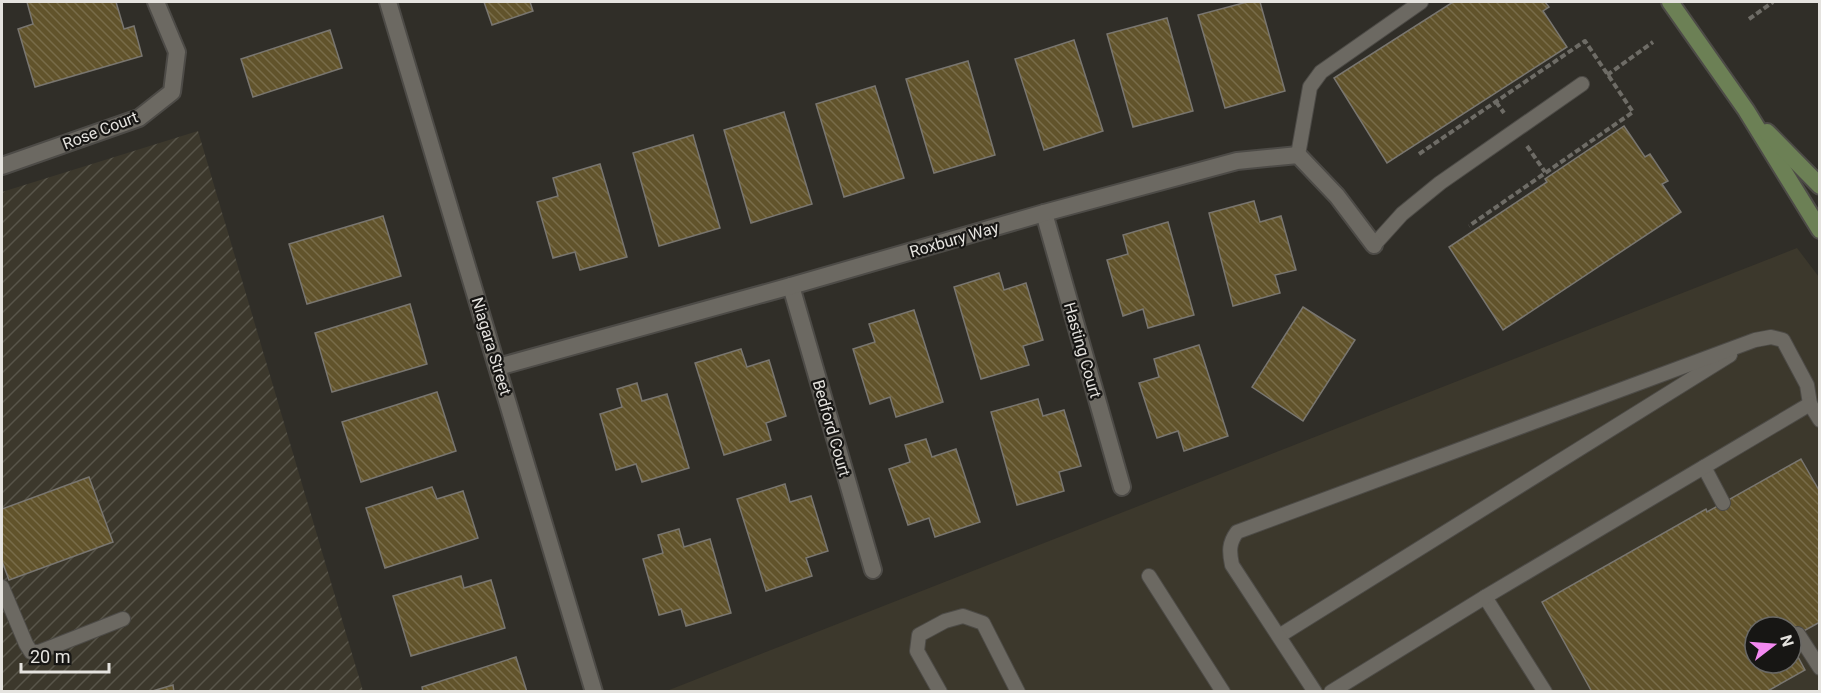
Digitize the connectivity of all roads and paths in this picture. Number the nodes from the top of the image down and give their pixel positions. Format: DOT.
graph roads {
  1 [pos="156,2"];
  2 [pos="388,2"];
  3 [pos="1420,2"];
  4 [pos="1670,2"];
  5 [pos="1773,2"];
  6 [pos="1749,19"];
  7 [pos="1653,42"];
  8 [pos="1607,75"];
  9 [pos="1582,84"];
  10 [pos="1496,102"];
  11 [pos="1746,110"];
  12 [pos="1505,115"];
  13 [pos="1298,155"];
  14 [pos="1538,162"];
  15 [pos="2,166"];
  16 [pos="1545,172"];
  17 [pos="1820,186"];
  18 [pos="1044,213"];
  19 [pos="1820,230"];
  20 [pos="1374,245"];
  21 [pos="791,286"];
  22 [pos="1755,340"];
  23 [pos="498,367"];
  24 [pos="1810,404"];
  25 [pos="1820,420"];
  26 [pos="1704,468"];
  27 [pos="1122,488"];
  28 [pos="1723,503"];
  29 [pos="873,570"];
  30 [pos="1149,576"];
  31 [pos="2,587"];
  32 [pos="1485,597"];
  33 [pos="123,620"];
  34 [pos="1279,636"];
  35 [pos="1803,642"];
  36 [pos="1820,668"];
  37 [pos="594,692"];
  38 [pos="940,692"];
  39 [pos="1018,692"];
  40 [pos="1223,692"];
  41 [pos="1315,692"];
  42 [pos="1331,692"];
  43 [pos="1545,692"];
  1 -- 15 [label="street, Rose Court"];
  2 -- 23 [label="street, Niagara Street"];
  3 -- 13 [label="lane"];
  4 -- 11 [label="main road"];
  5 -- 6 [label="path"];
  7 -- 8 [label="path"];
  9 -- 20 [label="lane"];
  10 -- 12 [label="path"];
  11 -- 17 [label="main road"];
  11 -- 19 [label="main road"];
  13 -- 18 [label="street, Roxbury Way"];
  13 -- 20 [label="street"];
  14 -- 16 [label="path"];
  18 -- 21 [label="street, Roxbury Way"];
  18 -- 27 [label="street, Hasting Court"];
  21 -- 23 [label="street, Roxbury Way"];
  21 -- 29 [label="street, Bedford Court"];
  22 -- 24 [label="lane"];
  22 -- 34 [label="lane"];
  22 -- 34 [label="lane"];
  23 -- 37 [label="street, Niagara Street"];
  24 -- 25 [label="lane"];
  24 -- 26 [label="lane"];
  26 -- 28 [label="lane"];
  26 -- 32 [label="lane"];
  30 -- 40 [label="lane"];
  31 -- 33 [label="lane"];
  32 -- 42 [label="lane"];
  32 -- 43 [label="lane"];
  34 -- 41 [label="lane"];
  35 -- 36 [label="lane"];
  38 -- 39 [label="lane"];
}
